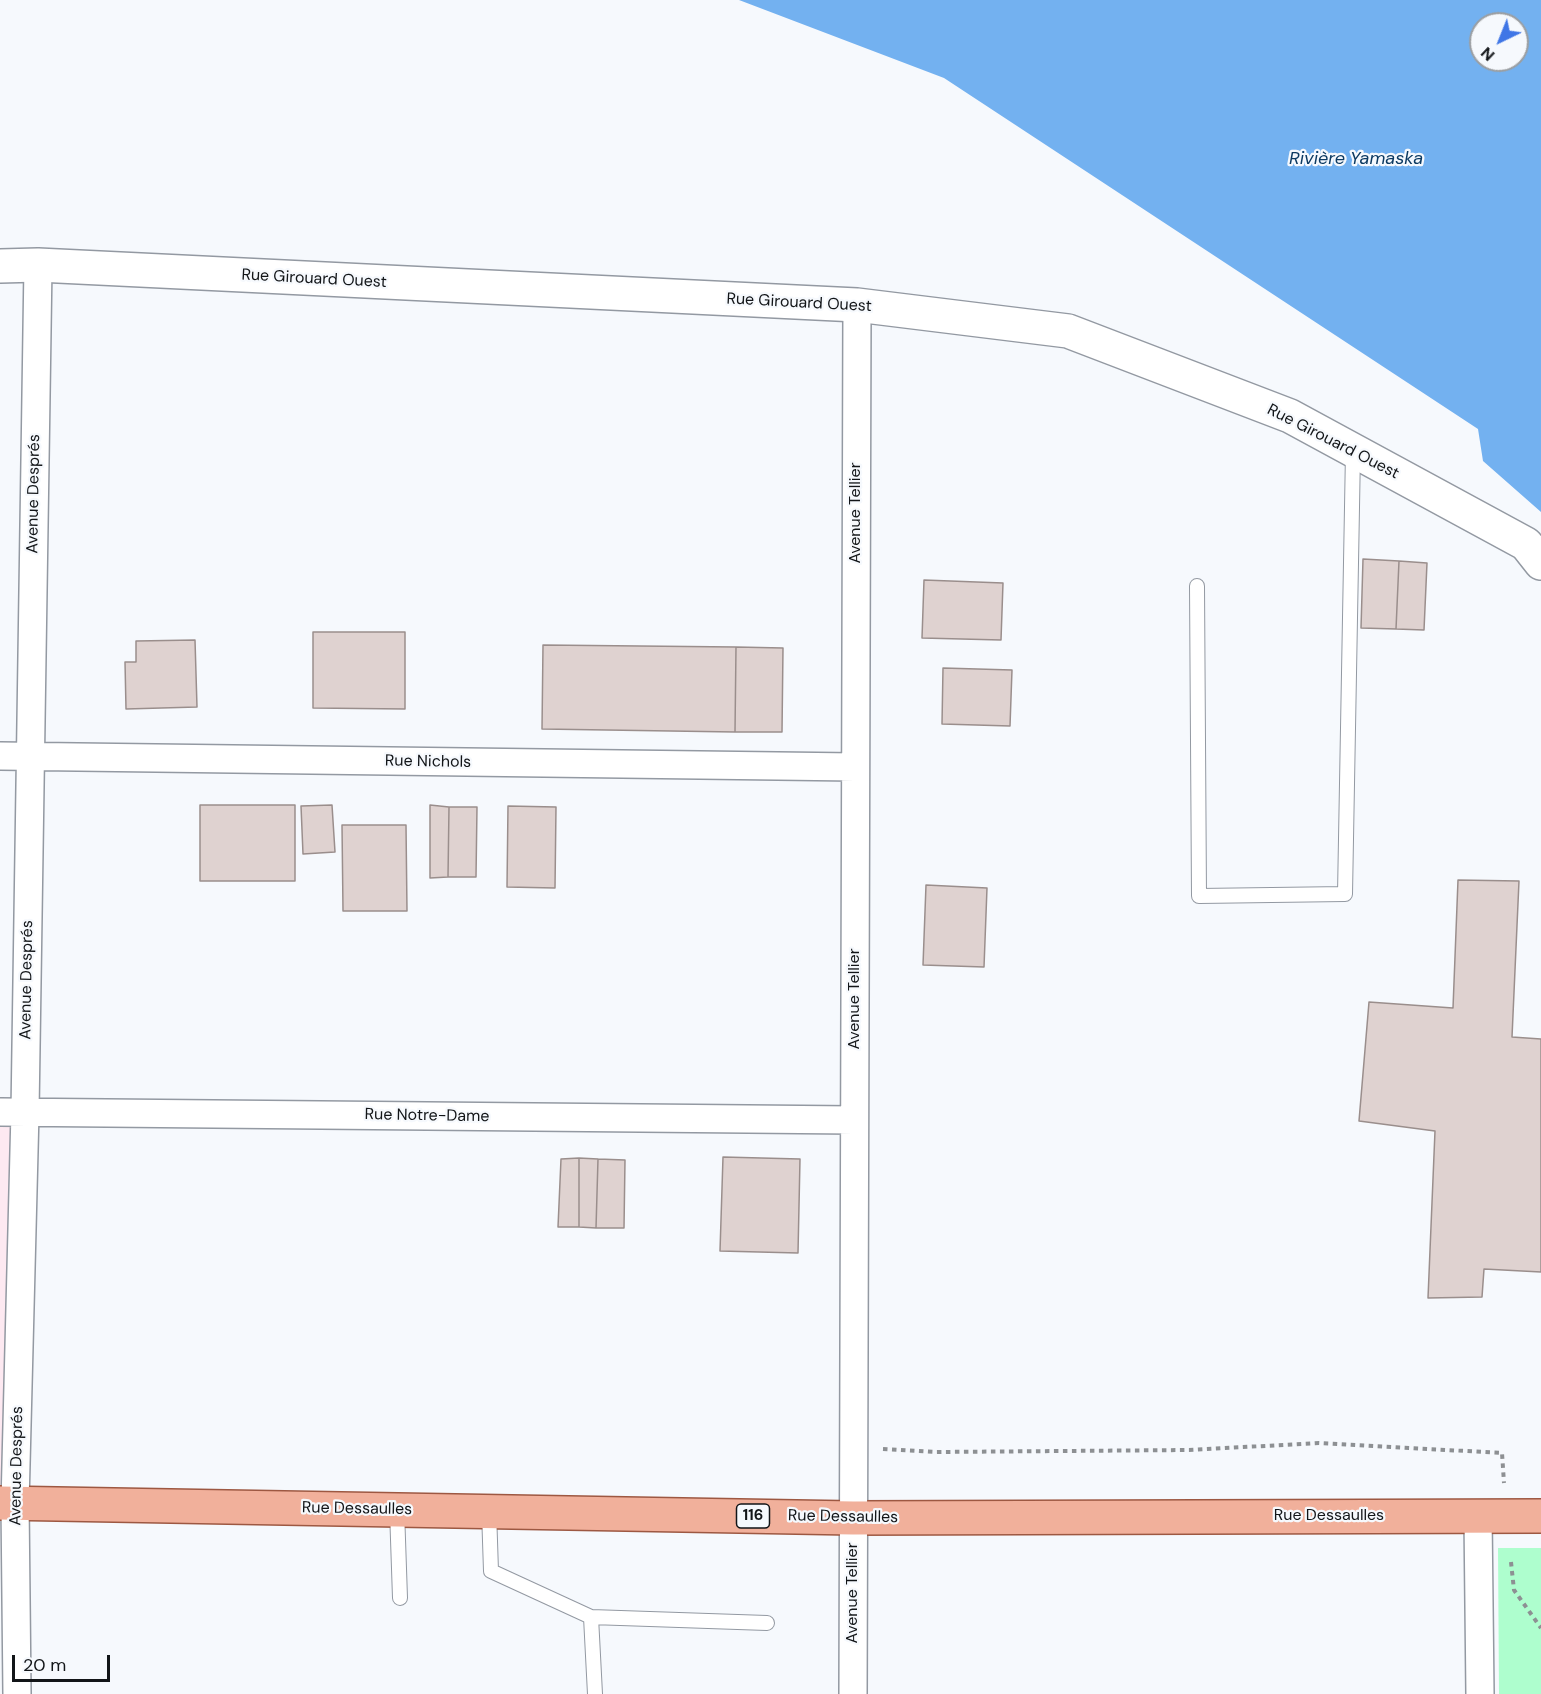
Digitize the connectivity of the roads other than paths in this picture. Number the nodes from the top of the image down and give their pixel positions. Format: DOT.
graph roads {
  1 [pos="0,266"];
  2 [pos="38,266"];
  3 [pos="857,305"];
  4 [pos="1353,450"];
  5 [pos="1541,563"];
  6 [pos="1197,586"];
  7 [pos="0,756"];
  8 [pos="30,757"];
  9 [pos="855,767"];
  10 [pos="12,1112"];
  11 [pos="855,1120"];
  12 [pos="8,1503"];
  13 [pos="397,1510"];
  14 [pos="489,1511"];
  15 [pos="1492,1516"];
  16 [pos="1541,1516"];
  17 [pos="853,1518"];
  18 [pos="400,1598"];
  19 [pos="591,1617"];
  20 [pos="767,1623"];
  21 [pos="17,1694"];
  22 [pos="595,1694"];
  23 [pos="853,1694"];
  24 [pos="1480,1694"];
  1 -- 2 [label="street, Rue Girouard Ouest"];
  2 -- 3 [label="street, Rue Girouard Ouest"];
  2 -- 8 [label="street, Avenue Després"];
  3 -- 4 [label="street, Rue Girouard Ouest"];
  3 -- 9 [label="street, Avenue Tellier"];
  4 -- 5 [label="street, Rue Girouard Ouest"];
  4 -- 6 [label="lane"];
  7 -- 8 [label="street, Rue Nichols"];
  8 -- 9 [label="street, Rue Nichols"];
  8 -- 10 [label="street, Avenue Després"];
  9 -- 11 [label="street, Avenue Tellier"];
  10 -- 11 [label="street, Rue Notre-Dame"];
  10 -- 12 [label="street, Avenue Després"];
  11 -- 17 [label="street, Avenue Tellier"];
  12 -- 13 [label="main road, Rue Dessaulles / 116"];
  12 -- 21 [label="street, Avenue Després"];
  13 -- 14 [label="main road, Rue Dessaulles / 116"];
  13 -- 18 [label="lane"];
  14 -- 17 [label="main road, Rue Dessaulles / 116"];
  14 -- 19 [label="lane"];
  15 -- 16 [label="main road, Rue Dessaulles / 116"];
  15 -- 17 [label="main road, Rue Dessaulles / 116"];
  15 -- 24 [label="street"];
  17 -- 23 [label="street, Avenue Tellier"];
  19 -- 20 [label="lane"];
  19 -- 22 [label="lane"];
}
